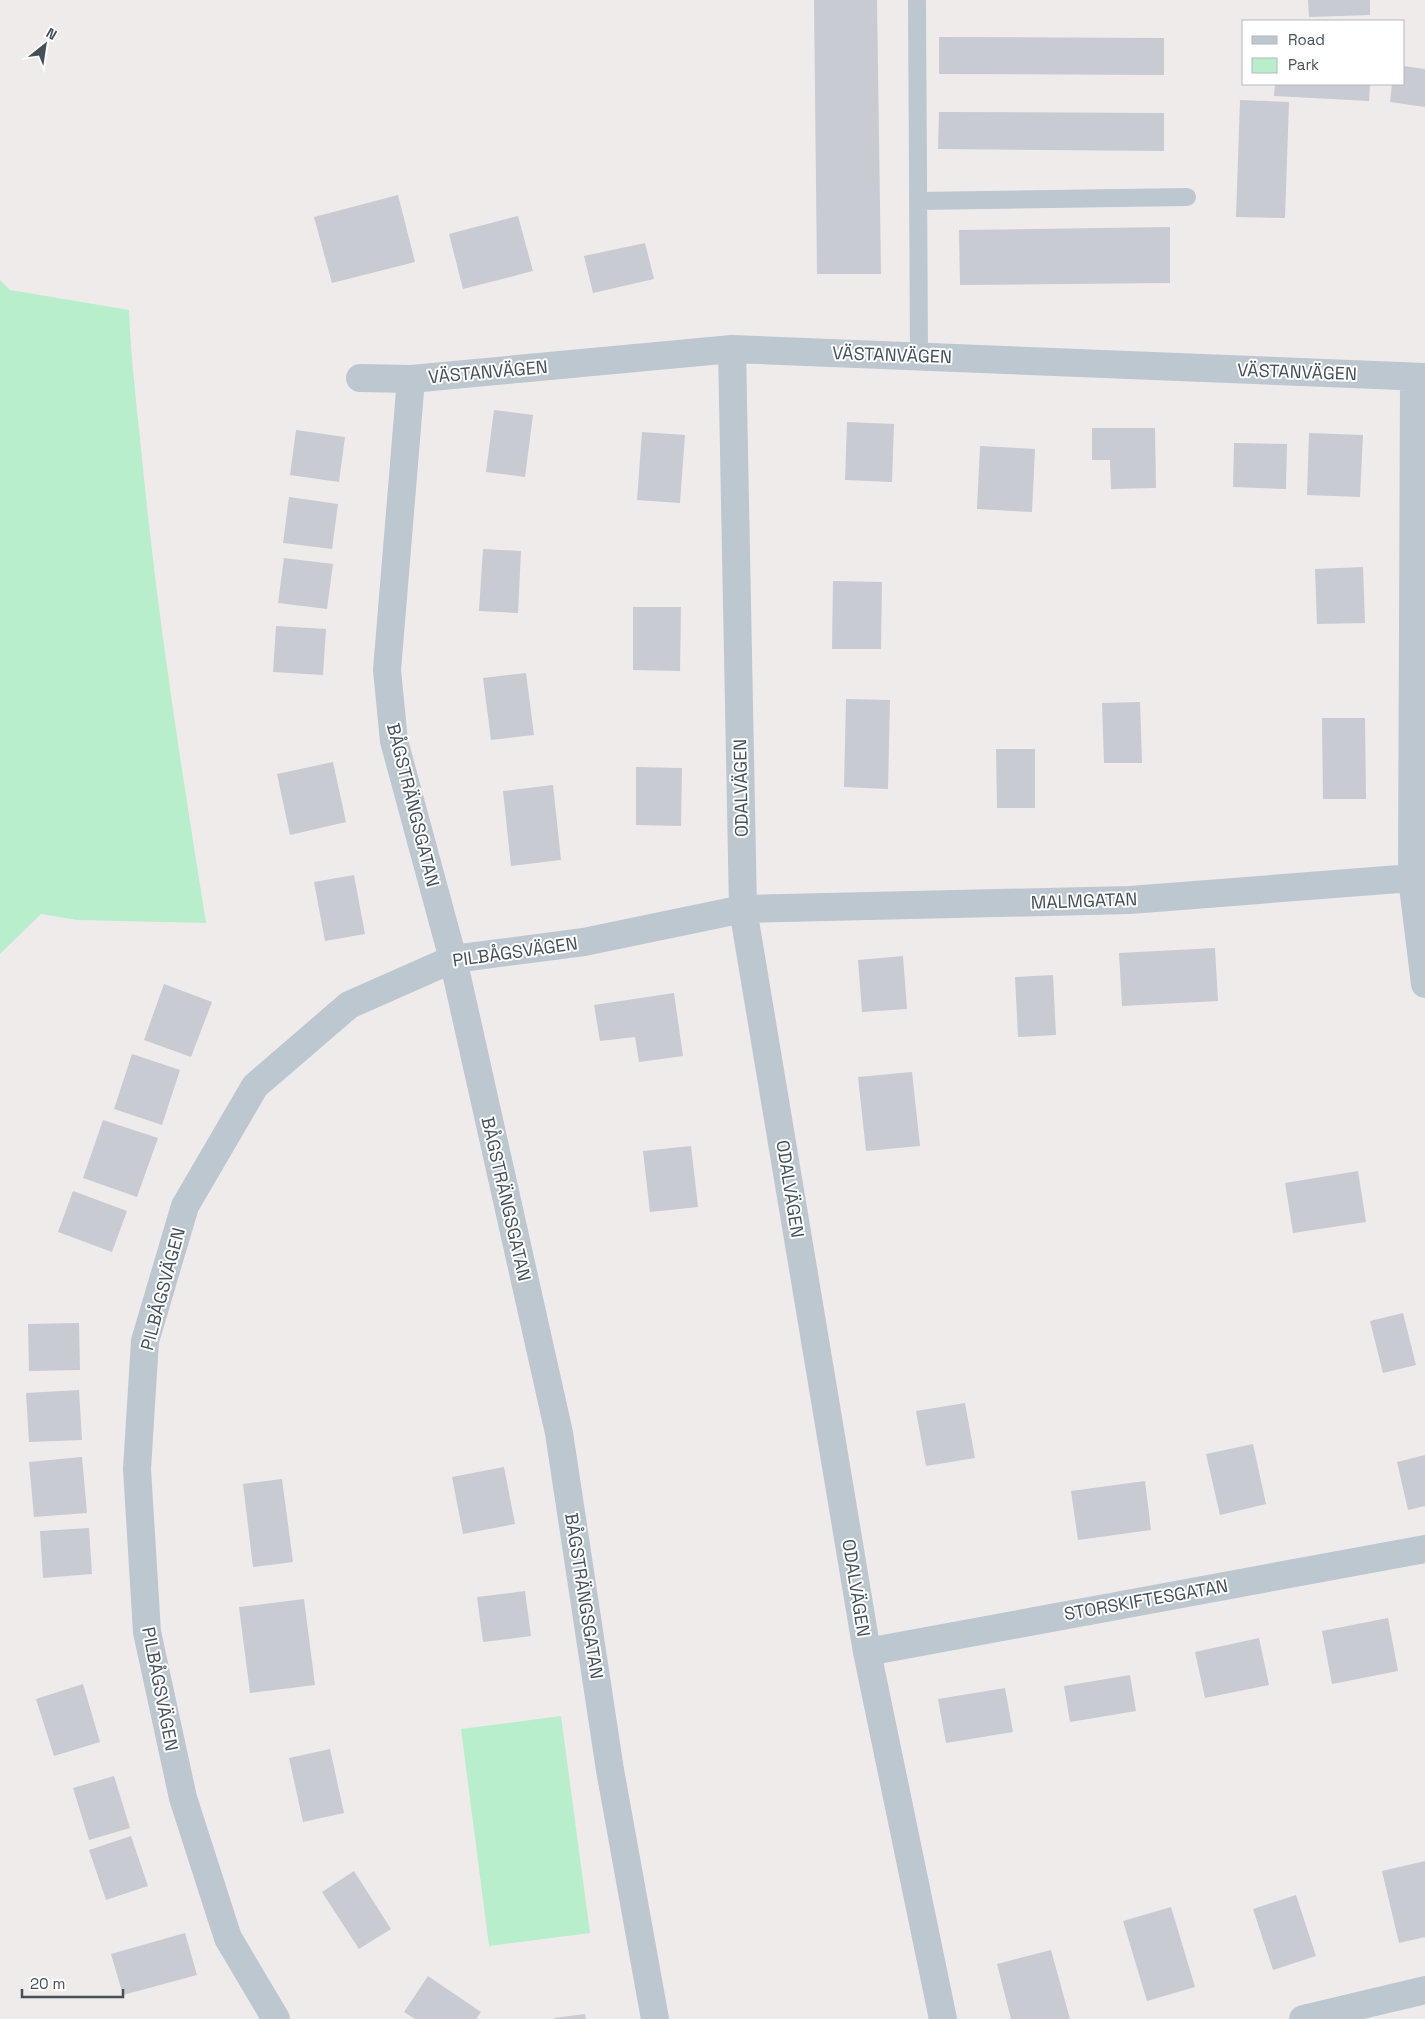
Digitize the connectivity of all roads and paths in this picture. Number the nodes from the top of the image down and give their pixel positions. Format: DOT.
graph roads {
  1 [pos="917,0"];
  2 [pos="1187,197"];
  3 [pos="918,201"];
  4 [pos="732,349"];
  5 [pos="919,356"];
  6 [pos="1419,377"];
  7 [pos="360,378"];
  8 [pos="411,380"];
  9 [pos="1419,879"];
  10 [pos="743,909"];
  11 [pos="452,959"];
  12 [pos="1425,984"];
  13 [pos="1425,1549"];
  14 [pos="867,1652"];
  15 [pos="1425,1990"];
  16 [pos="276,2019"];
  17 [pos="655,2019"];
  18 [pos="943,2019"];
  19 [pos="1302,2019"];
  1 -- 3 [label="lane"];
  2 -- 3 [label="lane"];
  3 -- 5 [label="lane"];
  4 -- 5 [label="street, VÄSTANVÄGEN"];
  4 -- 8 [label="street, VÄSTANVÄGEN"];
  4 -- 10 [label="street, ODALVÄGEN"];
  5 -- 6 [label="street, VÄSTANVÄGEN"];
  6 -- 9 [label="street"];
  7 -- 8 [label="street, VÄSTANVÄGEN"];
  8 -- 11 [label="street, BÅGSTRÄNGSGATAN"];
  9 -- 10 [label="street, MALMGATAN"];
  9 -- 12 [label="street"];
  10 -- 11 [label="street, PILBÅGSVÄGEN"];
  10 -- 14 [label="street, ODALVÄGEN"];
  11 -- 16 [label="street, PILBÅGSVÄGEN"];
  11 -- 17 [label="street, BÅGSTRÄNGSGATAN"];
  13 -- 14 [label="street, STORSKIFTESGATAN"];
  14 -- 18 [label="street, ODALVÄGEN"];
  15 -- 19 [label="street"];
}
